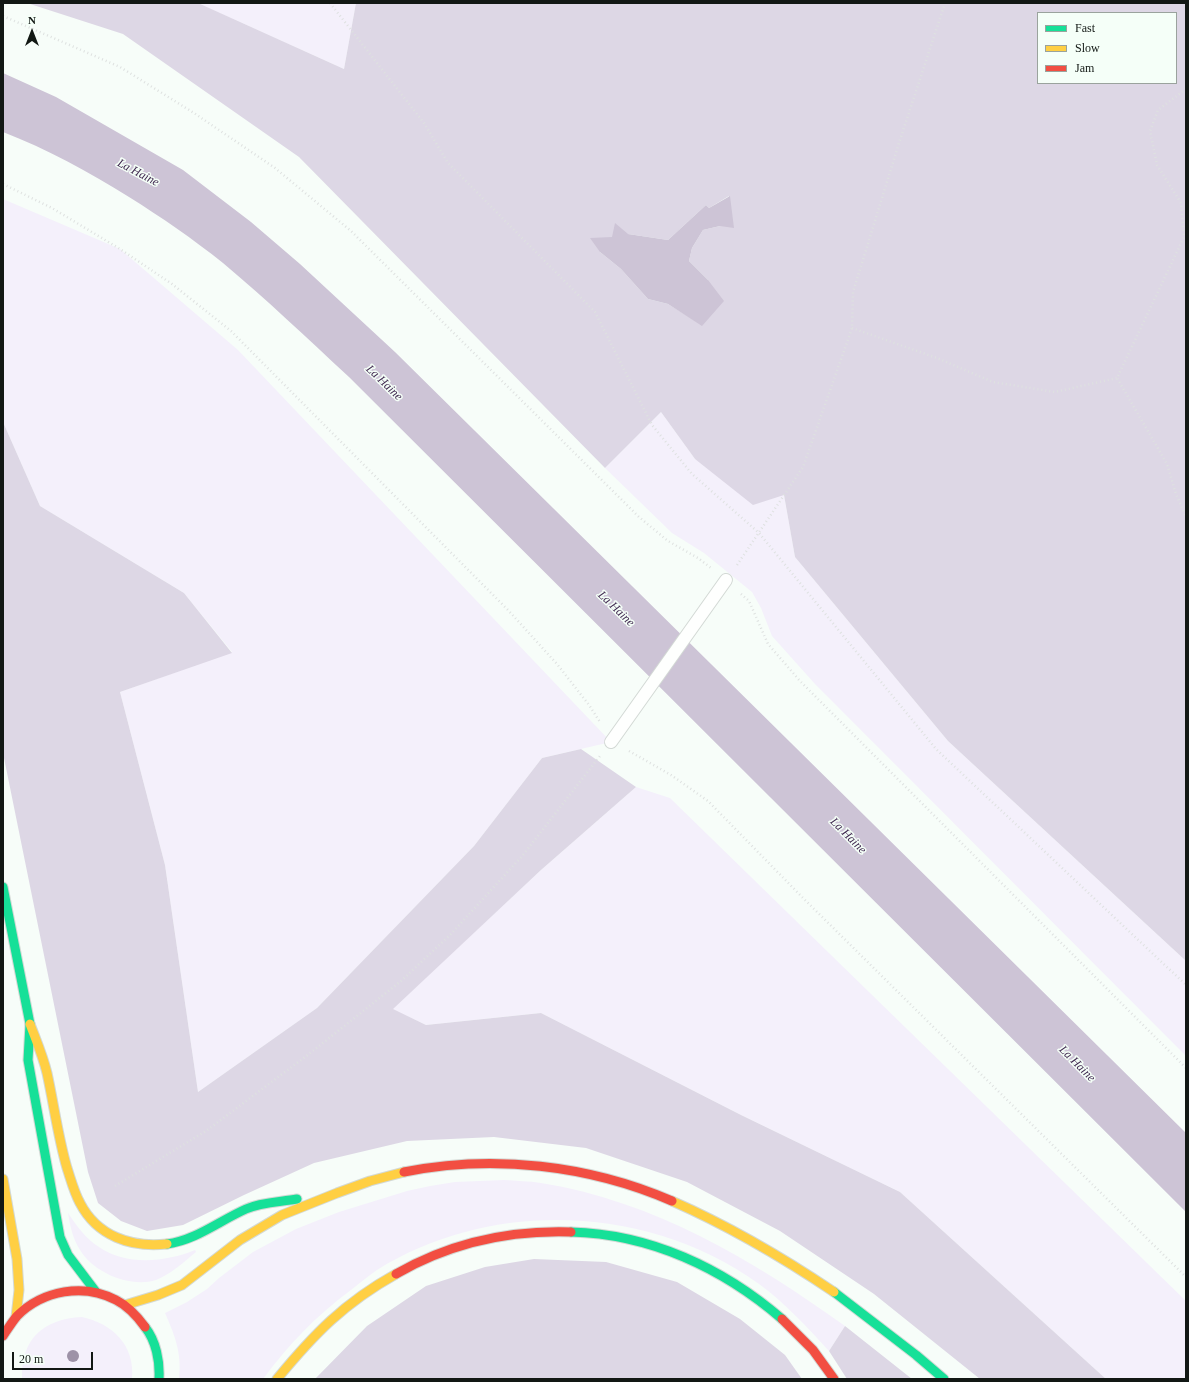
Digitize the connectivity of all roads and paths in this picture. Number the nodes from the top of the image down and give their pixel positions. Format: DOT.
graph roads {
  1 [pos="330,3"];
  2 [pos="945,3"];
  3 [pos="3,16"];
  4 [pos="1186,89"];
  5 [pos="852,328"];
  6 [pos="1117,378"];
  7 [pos="1186,517"];
  8 [pos="759,533"];
  9 [pos="726,580"];
  10 [pos="611,742"];
  11 [pos="3,887"];
  12 [pos="1186,985"];
  13 [pos="30,1024"];
  14 [pos="1186,1068"];
  15 [pos="3,1178"];
  16 [pos="115,1186"];
  17 [pos="340,1191"];
  18 [pos="96,1292"];
  19 [pos="125,1305"];
  20 [pos="16,1317"];
  21 [pos="3,1336"];
  22 [pos="159,1379"];
  23 [pos="277,1379"];
  24 [pos="834,1379"];
  25 [pos="944,1379"];
  1 -- 8 [label="path"];
  2 -- 5 [label="path"];
  3 -- 9 [label="path"];
  4 -- 6 [label="path"];
  5 -- 6 [label="path"];
  5 -- 8 [label="path"];
  6 -- 7 [label="path"];
  8 -- 9 [label="path"];
  8 -- 12 [label="path"];
  9 -- 10 [label="lane"];
  9 -- 14 [label="path"];
  10 -- 16 [label="path"];
  11 -- 13 [label="main road"];
  13 -- 17 [label="main road"];
  13 -- 18 [label="main road"];
  15 -- 20 [label="main road"];
  17 -- 19 [label="main road"];
  17 -- 25 [label="main road"];
  18 -- 19 [label="main road"];
  18 -- 20 [label="main road"];
  19 -- 22 [label="main road"];
  20 -- 21 [label="main road"];
  23 -- 24 [label="main road"];
}
